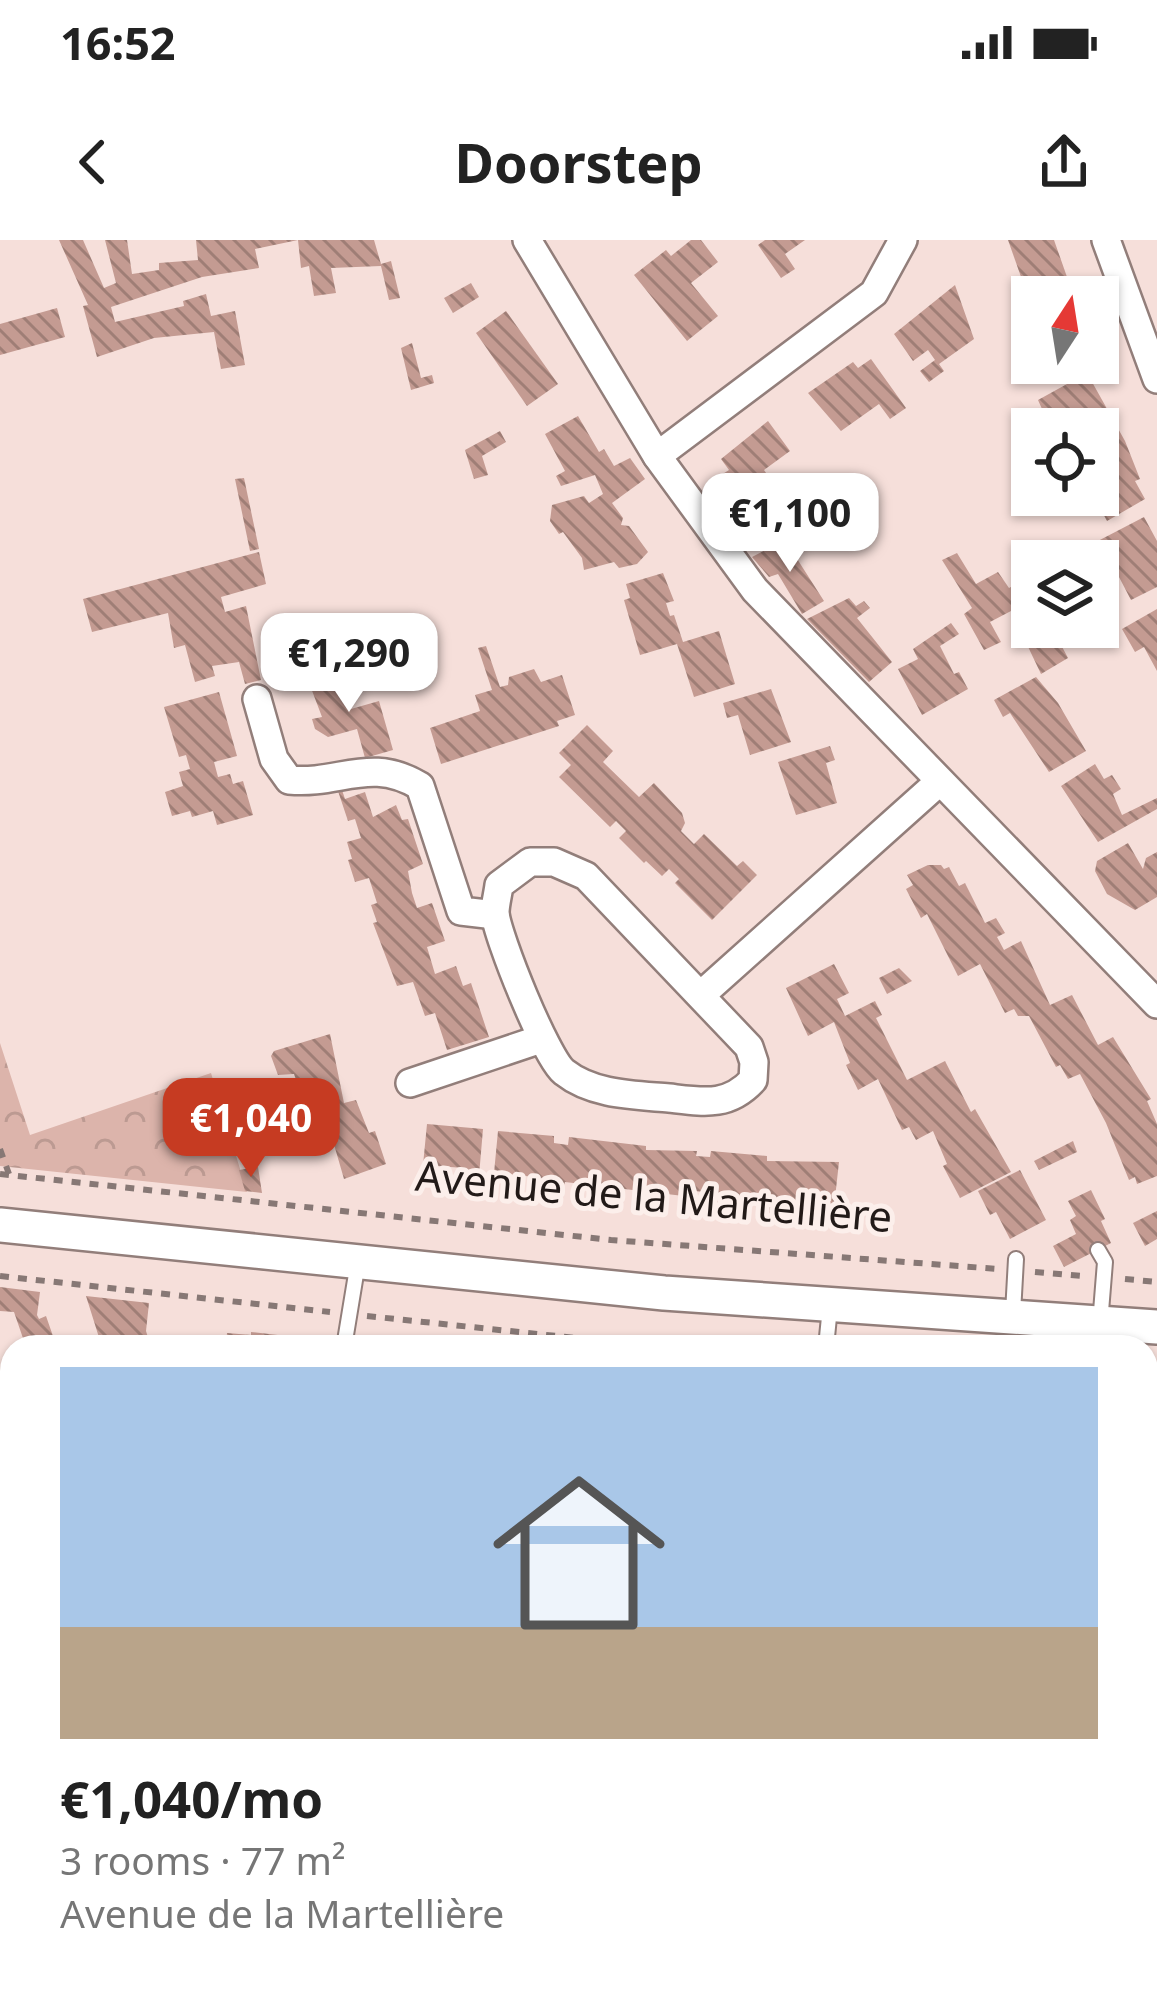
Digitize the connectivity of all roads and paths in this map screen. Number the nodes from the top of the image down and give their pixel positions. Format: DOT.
graph roads {
  1 [pos="527,240"];
  2 [pos="903,240"];
  3 [pos="1106,240"];
  4 [pos="1157,380"];
  5 [pos="657,456"];
  6 [pos="257,699"];
  7 [pos="939,782"];
  8 [pos="495,915"];
  9 [pos="701,995"];
  10 [pos="1157,1004"];
  11 [pos="541,1039"];
  12 [pos="410,1083"];
  13 [pos="0,1149"];
  14 [pos="5,1174"];
  15 [pos="0,1225"];
  16 [pos="1098,1250"];
  17 [pos="358,1262"];
  18 [pos="1015,1265"];
  19 [pos="1104,1277"];
  20 [pos="1157,1282"];
  21 [pos="830,1307"];
  22 [pos="1012,1318"];
  23 [pos="1100,1324"];
  24 [pos="1157,1327"];
  25 [pos="347,1335"];
  26 [pos="827,1335"];
  1 -- 5 [label="street"];
  2 -- 5 [label="street"];
  3 -- 4 [label="street"];
  5 -- 7 [label="street"];
  6 -- 8 [label="street"];
  7 -- 9 [label="street"];
  7 -- 10 [label="street"];
  8 -- 9 [label="street"];
  8 -- 11 [label="street"];
  9 -- 11 [label="street"];
  11 -- 12 [label="street"];
  13 -- 14 [label="path"];
  14 -- 18 [label="path, Avenue de la Martellière"];
  15 -- 17 [label="street"];
  16 -- 19 [label="lane"];
  17 -- 21 [label="street"];
  17 -- 25 [label="lane"];
  18 -- 19 [label="path, Avenue de la Martellière"];
  18 -- 22 [label="lane"];
  19 -- 20 [label="path, Avenue de la Martellière"];
  19 -- 23 [label="lane"];
  21 -- 22 [label="street"];
  21 -- 26 [label="lane"];
  22 -- 23 [label="street"];
  23 -- 24 [label="street"];
}
